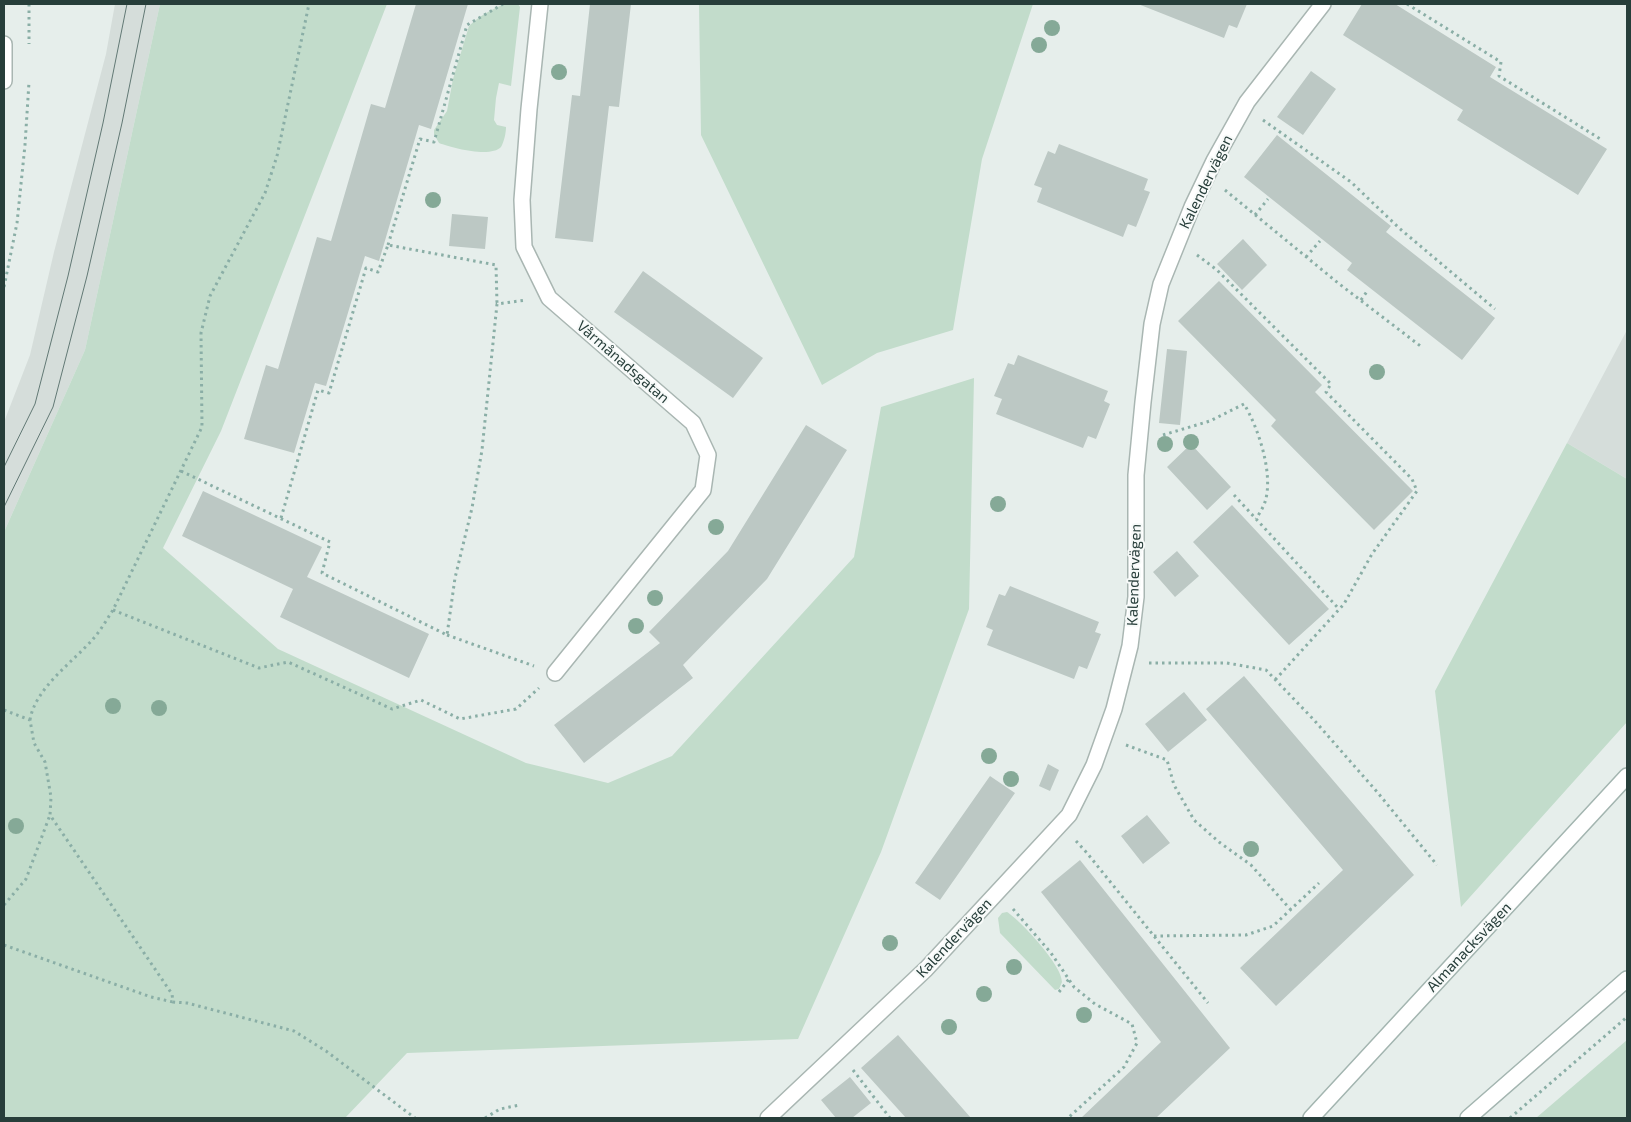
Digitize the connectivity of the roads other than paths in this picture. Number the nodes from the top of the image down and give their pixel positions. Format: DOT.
graph roads {
  1 [pos="540,4"];
  2 [pos="1323,4"];
  3 [pos="4,44"];
  4 [pos="4,82"];
  5 [pos="555,674"];
  6 [pos="1627,776"];
  7 [pos="1627,979"];
  8 [pos="768,1118"];
  9 [pos="1311,1118"];
  10 [pos="1468,1118"];
  1 -- 5 [label="street, Vårmånadsgatan"];
  2 -- 8 [label="street, Kalendervägen"];
  3 -- 4 [label="street"];
  6 -- 9 [label="street, Almanacksvägen"];
  7 -- 10 [label="street"];
}
